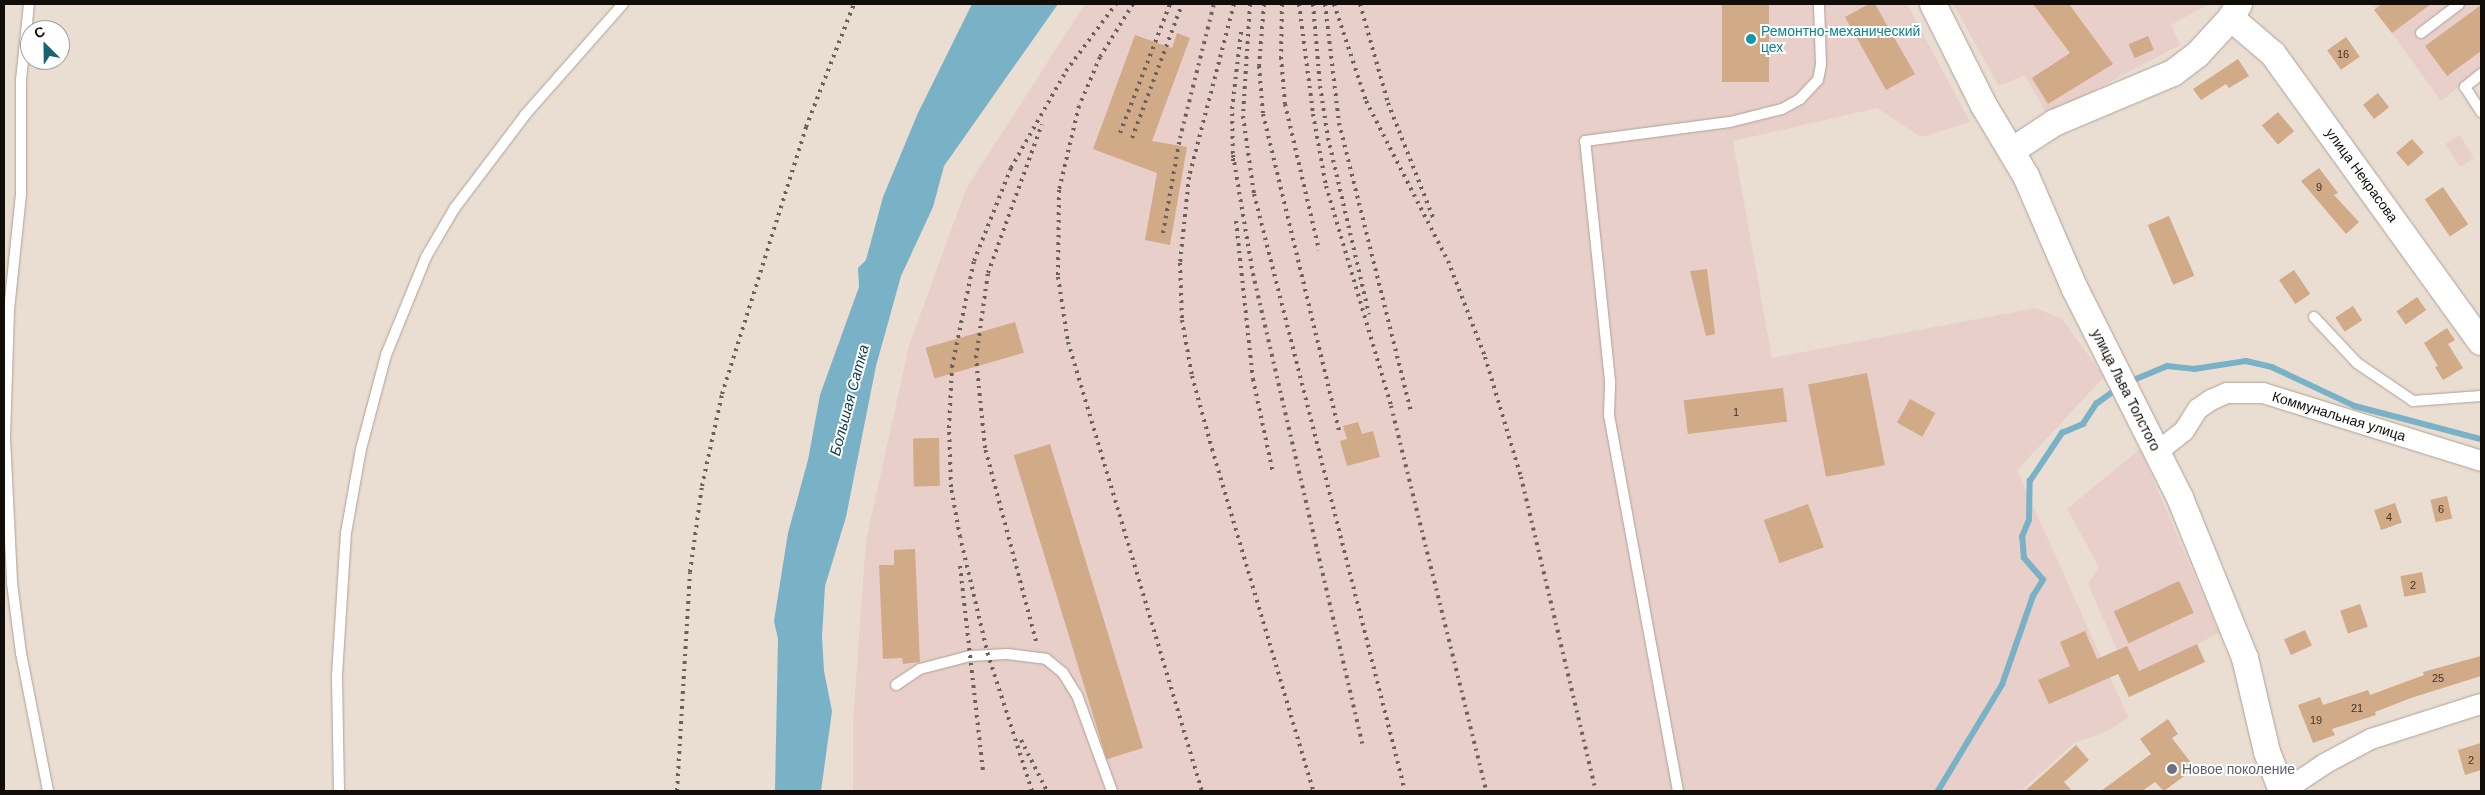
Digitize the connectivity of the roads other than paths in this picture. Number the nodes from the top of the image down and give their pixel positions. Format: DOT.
graph roads {
  1 [pos="29,4"];
  2 [pos="623,4"];
  3 [pos="1819,4"];
  4 [pos="1933,4"];
  5 [pos="2459,4"];
  6 [pos="2235,11"];
  7 [pos="2420,33"];
  8 [pos="2481,74"];
  9 [pos="2481,112"];
  10 [pos="2013,150"];
  11 [pos="2314,317"];
  12 [pos="2481,342"];
  13 [pos="2481,396"];
  14 [pos="2157,452"];
  15 [pos="2481,461"];
  16 [pos="896,685"];
  17 [pos="2481,704"];
  18 [pos="48,791"];
  19 [pos="339,791"];
  20 [pos="1112,791"];
  21 [pos="1678,791"];
  22 [pos="2283,791"];
  1 -- 18 [label="lane"];
  2 -- 19 [label="lane"];
  3 -- 21 [label="lane"];
  4 -- 10 [label="street, улица Льва Толстого"];
  5 -- 7 [label="lane"];
  6 -- 10 [label="street, улица Некрасова"];
  6 -- 12 [label="street, улица Некрасова"];
  8 -- 9 [label="lane"];
  10 -- 14 [label="street, улица Льва Толстого"];
  11 -- 13 [label="lane"];
  14 -- 15 [label="street, Коммунальная улица"];
  14 -- 22 [label="street, улица Льва Толстого"];
  16 -- 20 [label="lane"];
  17 -- 22 [label="street"];
}
